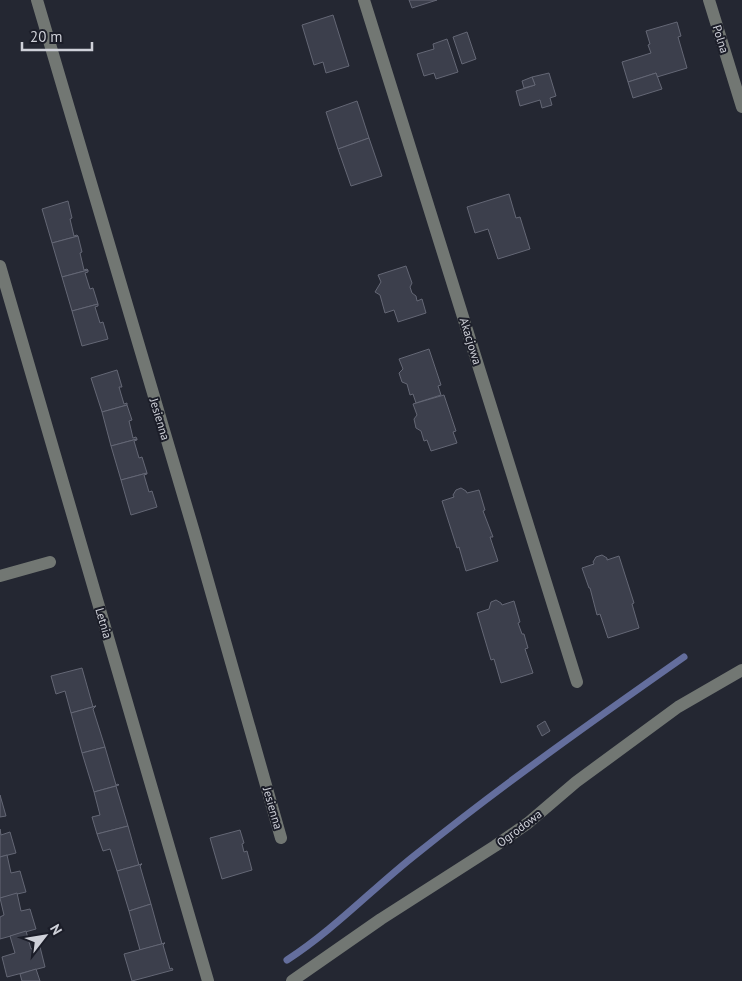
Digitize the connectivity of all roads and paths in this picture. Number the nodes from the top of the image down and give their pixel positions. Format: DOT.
graph roads {
  1 [pos="37,0"];
  2 [pos="364,0"];
  3 [pos="709,0"];
  4 [pos="742,107"];
  5 [pos="0,266"];
  6 [pos="50,562"];
  7 [pos="0,576"];
  8 [pos="742,670"];
  9 [pos="577,682"];
  10 [pos="282,838"];
  11 [pos="208,981"];
  12 [pos="292,981"];
  1 -- 10 [label="street, Jesienna"];
  2 -- 9 [label="street, Akacjowa"];
  3 -- 4 [label="street, Polna"];
  5 -- 11 [label="street, Letnia"];
  6 -- 7 [label="street"];
  8 -- 12 [label="street, Ogrodowa"];
}
